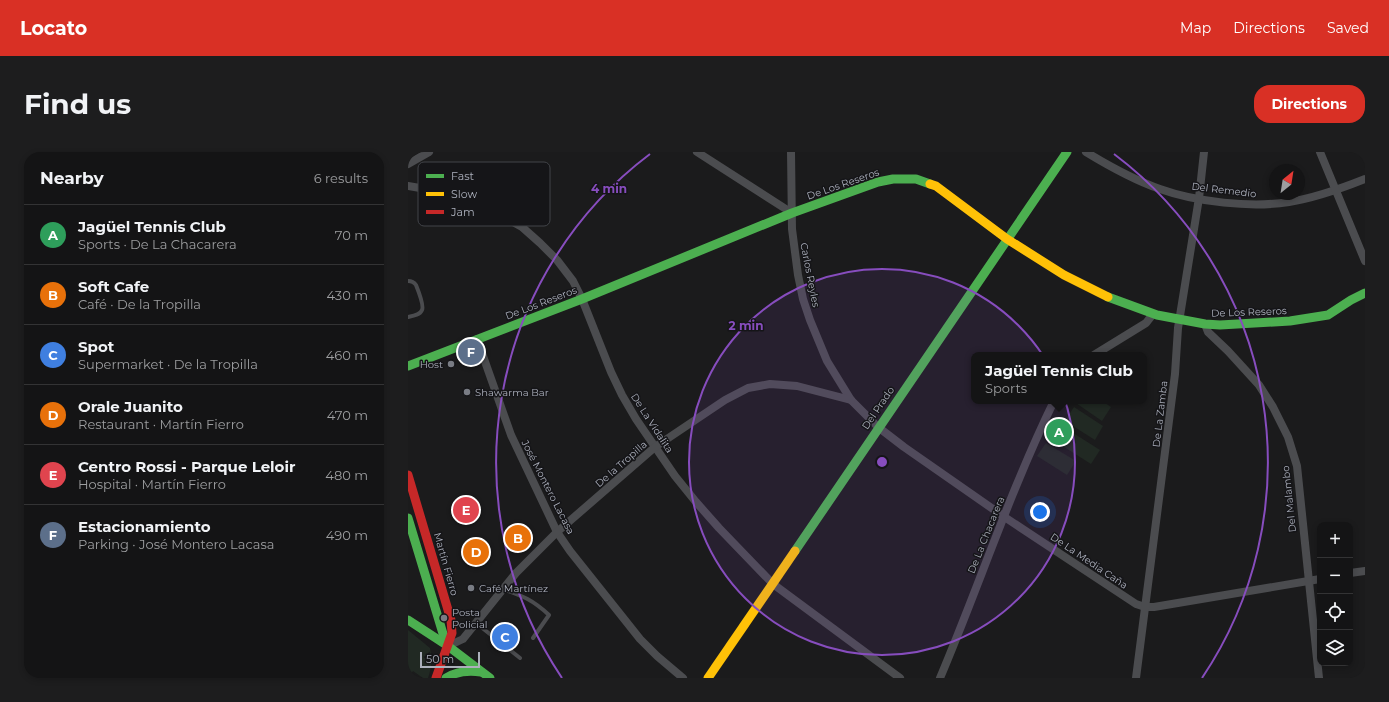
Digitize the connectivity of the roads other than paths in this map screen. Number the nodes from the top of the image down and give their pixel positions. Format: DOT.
graph roads {
  1 [pos="429,152"];
  2 [pos="697,152"];
  3 [pos="791,152"];
  4 [pos="1067,152"];
  5 [pos="1086,152"];
  6 [pos="1204,152"];
  7 [pos="1320,152"];
  8 [pos="408,164"];
  9 [pos="1365,179"];
  10 [pos="408,186"];
  11 [pos="418,188"];
  12 [pos="1336,190"];
  13 [pos="1199,198"];
  14 [pos="792,213"];
  15 [pos="520,226"];
  16 [pos="1007,239"];
  17 [pos="1365,261"];
  18 [pos="408,281"];
  19 [pos="1365,293"];
  20 [pos="582,299"];
  21 [pos="1153,314"];
  22 [pos="408,317"];
  23 [pos="1180,319"];
  24 [pos="1205,324"];
  25 [pos="477,339"];
  26 [pos="1099,352"];
  27 [pos="408,366"];
  28 [pos="851,400"];
  29 [pos="1053,404"];
  30 [pos="878,427"];
  31 [pos="655,447"];
  32 [pos="408,475"];
  33 [pos="1003,516"];
  34 [pos="408,518"];
  35 [pos="557,532"];
  36 [pos="1365,571"];
  37 [pos="1353,573"];
  38 [pos="1317,580"];
  39 [pos="1308,581"];
  40 [pos="773,584"];
  41 [pos="502,589"];
  42 [pos="1145,607"];
  43 [pos="408,620"];
  44 [pos="476,623"];
  45 [pos="533,638"];
  46 [pos="448,646"];
  47 [pos="520,658"];
  48 [pos="486,675"];
  49 [pos="436,678"];
  50 [pos="446,678"];
  51 [pos="683,678"];
  52 [pos="708,678"];
  53 [pos="900,678"];
  54 [pos="940,678"];
  55 [pos="1136,678"];
  56 [pos="1319,678"];
  1 -- 8 [label="street"];
  2 -- 14 [label="street"];
  3 -- 14 [label="street, Carlos Reyles"];
  4 -- 16 [label="street, Del Prado"];
  5 -- 13 [label="street, Del Remedio"];
  6 -- 13 [label="street, De La Zamba"];
  7 -- 12 [label="street"];
  9 -- 12 [label="street, Del Remedio"];
  10 -- 11 [label="street, De La Vidalita"];
  12 -- 13 [label="street, Del Remedio"];
  12 -- 17 [label="street"];
  13 -- 23 [label="street, De La Zamba"];
  14 -- 16 [label="street, De Los Reseros"];
  14 -- 20 [label="street, De Los Reseros"];
  14 -- 28 [label="street, Carlos Reyles"];
  15 -- 20 [label="street, De La Vidalita"];
  16 -- 21 [label="street, De Los Reseros"];
  16 -- 30 [label="street, Del Prado"];
  18 -- 22 [label="lane"];
  19 -- 24 [label="street, De Los Reseros"];
  20 -- 25 [label="street, De Los Reseros"];
  20 -- 31 [label="street, De La Vidalita"];
  21 -- 23 [label="street, De Los Reseros"];
  21 -- 26 [label="street"];
  23 -- 24 [label="street, De Los Reseros"];
  23 -- 42 [label="street, De La Zamba"];
  24 -- 39 [label="street, Del Malambo"];
  25 -- 27 [label="street, De Los Reseros"];
  25 -- 35 [label="street, José Montero Lacasa"];
  28 -- 30 [label="street, Carlos Reyles"];
  28 -- 31 [label="street, De la Tropilla"];
  29 -- 33 [label="street, De La Chacarera"];
  30 -- 33 [label="street, De La Media Caña"];
  30 -- 40 [label="street, Del Prado"];
  31 -- 35 [label="street, De la Tropilla"];
  31 -- 40 [label="street, De La Vidalita"];
  32 -- 46 [label="street, Martín Fierro"];
  33 -- 42 [label="street, De La Media Caña"];
  33 -- 54 [label="street, De La Chacarera"];
  34 -- 46 [label="street"];
  35 -- 41 [label="street, De la Tropilla"];
  35 -- 51 [label="street, José Montero Lacasa"];
  36 -- 37 [label="street"];
  38 -- 39 [label="street"];
  39 -- 42 [label="street"];
  39 -- 56 [label="street, Del Malambo"];
  40 -- 52 [label="street, Del Prado"];
  40 -- 53 [label="street, De La Vidalita"];
  41 -- 44 [label="street, De la Tropilla"];
  41 -- 45 [label="lane"];
  42 -- 55 [label="street, De La Zamba"];
  43 -- 46 [label="street"];
  44 -- 46 [label="street, De la Tropilla"];
  44 -- 47 [label="lane"];
  46 -- 48 [label="street"];
  46 -- 49 [label="street, Martín Fierro"];
  48 -- 50 [label="street"];
}
